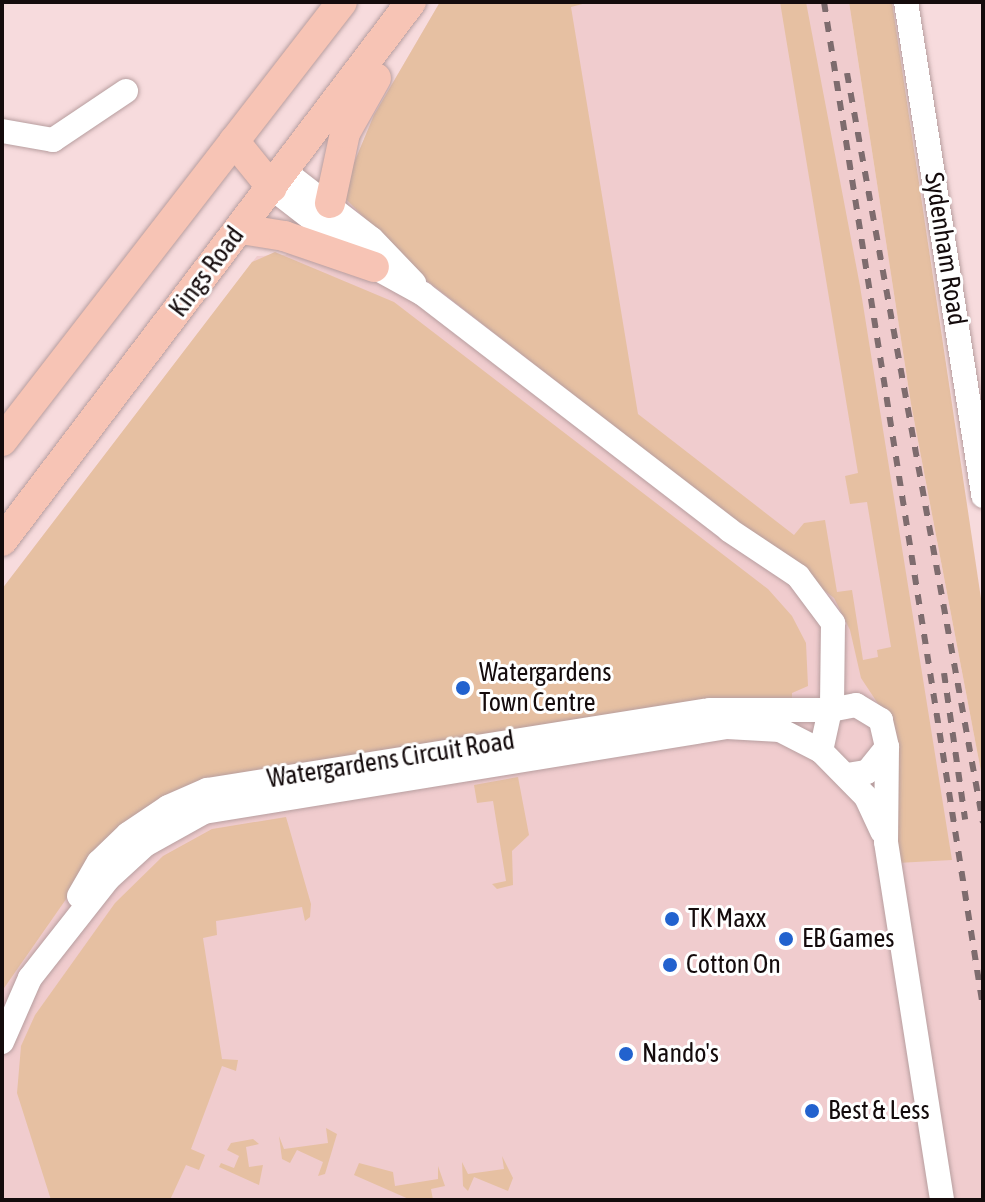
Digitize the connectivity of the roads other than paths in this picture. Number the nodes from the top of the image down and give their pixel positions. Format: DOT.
graph roads {
  1 [pos="342,2"];
  2 [pos="413,2"];
  3 [pos="906,2"];
  4 [pos="126,91"];
  5 [pos="2,131"];
  6 [pos="234,141"];
  7 [pos="278,180"];
  8 [pos="330,203"];
  9 [pos="241,229"];
  10 [pos="374,267"];
  11 [pos="423,294"];
  12 [pos="2,441"];
  13 [pos="983,496"];
  14 [pos="2,541"];
  15 [pos="834,635"];
  16 [pos="831,709"];
  17 [pos="874,713"];
  18 [pos="887,747"];
  19 [pos="821,751"];
  20 [pos="847,775"];
  21 [pos="886,842"];
  22 [pos="62,931"];
  23 [pos="30,978"];
  24 [pos="2,1003"];
  25 [pos="2,1042"];
  26 [pos="942,1200"];
  1 -- 6 [label="main road"];
  2 -- 7 [label="main road, Kings Road"];
  2 -- 8 [label="main road"];
  3 -- 13 [label="street, Sydenham Road"];
  4 -- 5 [label="street"];
  6 -- 7 [label="main road"];
  6 -- 12 [label="main road"];
  7 -- 8 [label="street"];
  7 -- 9 [label="main road, Kings Road"];
  7 -- 10 [label="street"];
  8 -- 11 [label="street"];
  9 -- 10 [label="main road"];
  9 -- 14 [label="main road, Kings Road"];
  10 -- 11 [label="street"];
  11 -- 15 [label="street"];
  15 -- 16 [label="street"];
  15 -- 17 [label="street"];
  16 -- 17 [label="street"];
  16 -- 19 [label="street"];
  16 -- 22 [label="street, Watergardens Circuit Road"];
  17 -- 18 [label="street"];
  18 -- 20 [label="street"];
  18 -- 21 [label="street"];
  19 -- 20 [label="street"];
  19 -- 22 [label="street, Watergardens Circuit Road"];
  20 -- 21 [label="street"];
  21 -- 26 [label="street"];
  22 -- 23 [label="street, Watergardens Circuit Road"];
  23 -- 24 [label="street, Watergardens Circuit Road"];
  23 -- 25 [label="street, Watergardens Circuit Road"];
}
